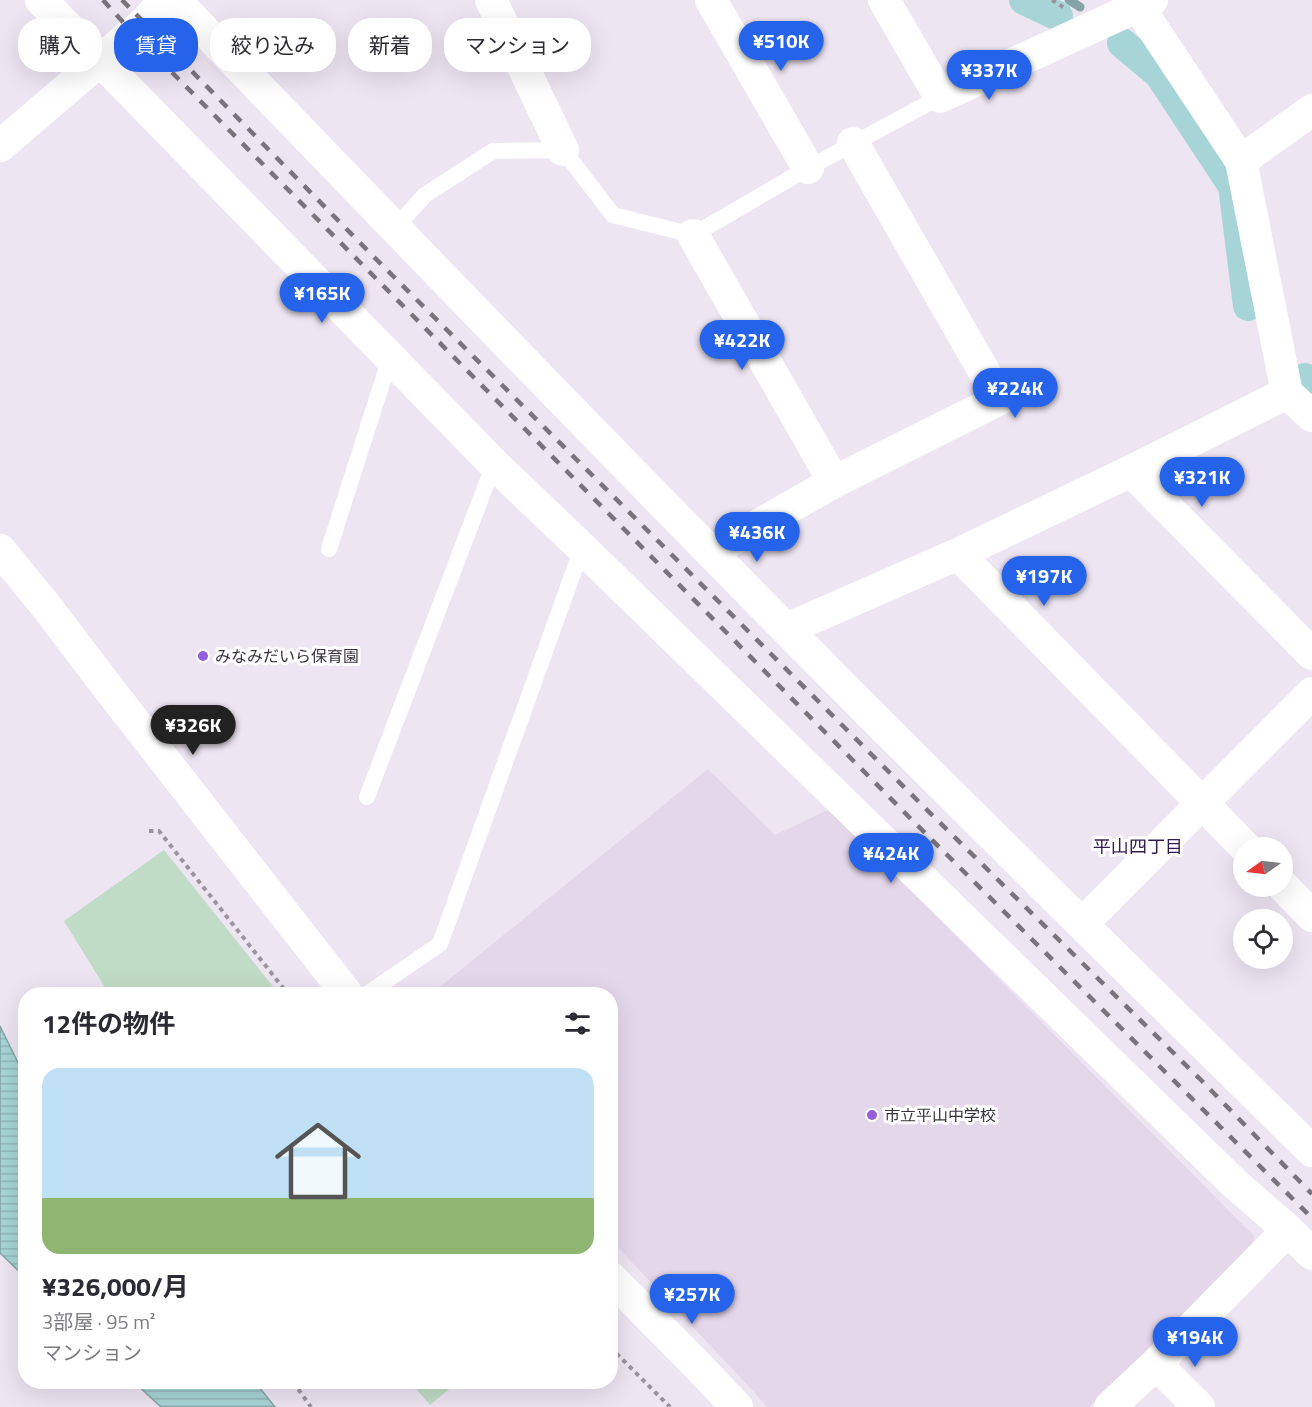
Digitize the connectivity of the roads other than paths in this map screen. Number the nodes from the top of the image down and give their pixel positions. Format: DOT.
graph roads {
  1 [pos="41,0"];
  2 [pos="165,0"];
  3 [pos="175,0"];
  4 [pos="491,0"];
  5 [pos="711,0"];
  6 [pos="884,0"];
  7 [pos="1145,3"];
  8 [pos="59,18"];
  9 [pos="102,60"];
  10 [pos="102,62"];
  11 [pos="88,72"];
  12 [pos="940,96"];
  13 [pos="1306,125"];
  14 [pos="853,143"];
  15 [pos="0,146"];
  16 [pos="563,150"];
  17 [pos="1241,160"];
  18 [pos="808,168"];
  19 [pos="394,228"];
  20 [pos="693,235"];
  21 [pos="390,358"];
  22 [pos="1287,393"];
  23 [pos="1312,416"];
  24 [pos="494,464"];
  25 [pos="1131,471"];
  26 [pos="834,482"];
  27 [pos="582,548"];
  28 [pos="328,549"];
  29 [pos="0,550"];
  30 [pos="711,552"];
  31 [pos="957,554"];
  32 [pos="787,630"];
  33 [pos="1312,654"];
  34 [pos="1312,693"];
  35 [pos="368,797"];
  36 [pos="1203,803"];
  37 [pos="1235,837"];
  38 [pos="1293,896"];
  39 [pos="1312,916"];
  40 [pos="1082,924"];
  41 [pos="342,987"];
  42 [pos="377,987"];
  43 [pos="1312,1151"];
  44 [pos="1288,1230"];
  45 [pos="1312,1254"];
  46 [pos="618,1285"];
  47 [pos="1156,1364"];
  48 [pos="737,1407"];
  49 [pos="1110,1407"];
  50 [pos="1200,1407"];
  1 -- 8 [label="street"];
  2 -- 9 [label="street"];
  3 -- 19 [label="street"];
  4 -- 16 [label="street"];
  5 -- 18 [label="street"];
  6 -- 12 [label="street"];
  7 -- 12 [label="street"];
  7 -- 17 [label="street"];
  10 -- 21 [label="street"];
  11 -- 15 [label="street"];
  12 -- 14 [label="lane"];
  13 -- 17 [label="street"];
  14 -- 18 [label="lane"];
  14 -- 26 [label="street"];
  16 -- 19 [label="lane"];
  16 -- 20 [label="lane"];
  17 -- 22 [label="street"];
  18 -- 20 [label="lane"];
  19 -- 30 [label="street"];
  20 -- 26 [label="street"];
  21 -- 24 [label="street"];
  21 -- 28 [label="lane"];
  22 -- 23 [label="street"];
  22 -- 25 [label="street"];
  24 -- 27 [label="street"];
  24 -- 35 [label="lane"];
  25 -- 31 [label="street"];
  25 -- 33 [label="street"];
  26 -- 30 [label="street"];
  27 -- 42 [label="lane"];
  27 -- 44 [label="street"];
  29 -- 41 [label="street"];
  30 -- 32 [label="street"];
  31 -- 32 [label="street"];
  31 -- 36 [label="street"];
  32 -- 40 [label="street"];
  34 -- 36 [label="street"];
  36 -- 37 [label="street"];
  36 -- 40 [label="street"];
  38 -- 39 [label="street"];
  40 -- 43 [label="street"];
  44 -- 45 [label="street"];
  44 -- 47 [label="street"];
  46 -- 48 [label="street"];
  47 -- 49 [label="street"];
  47 -- 50 [label="street"];
}
